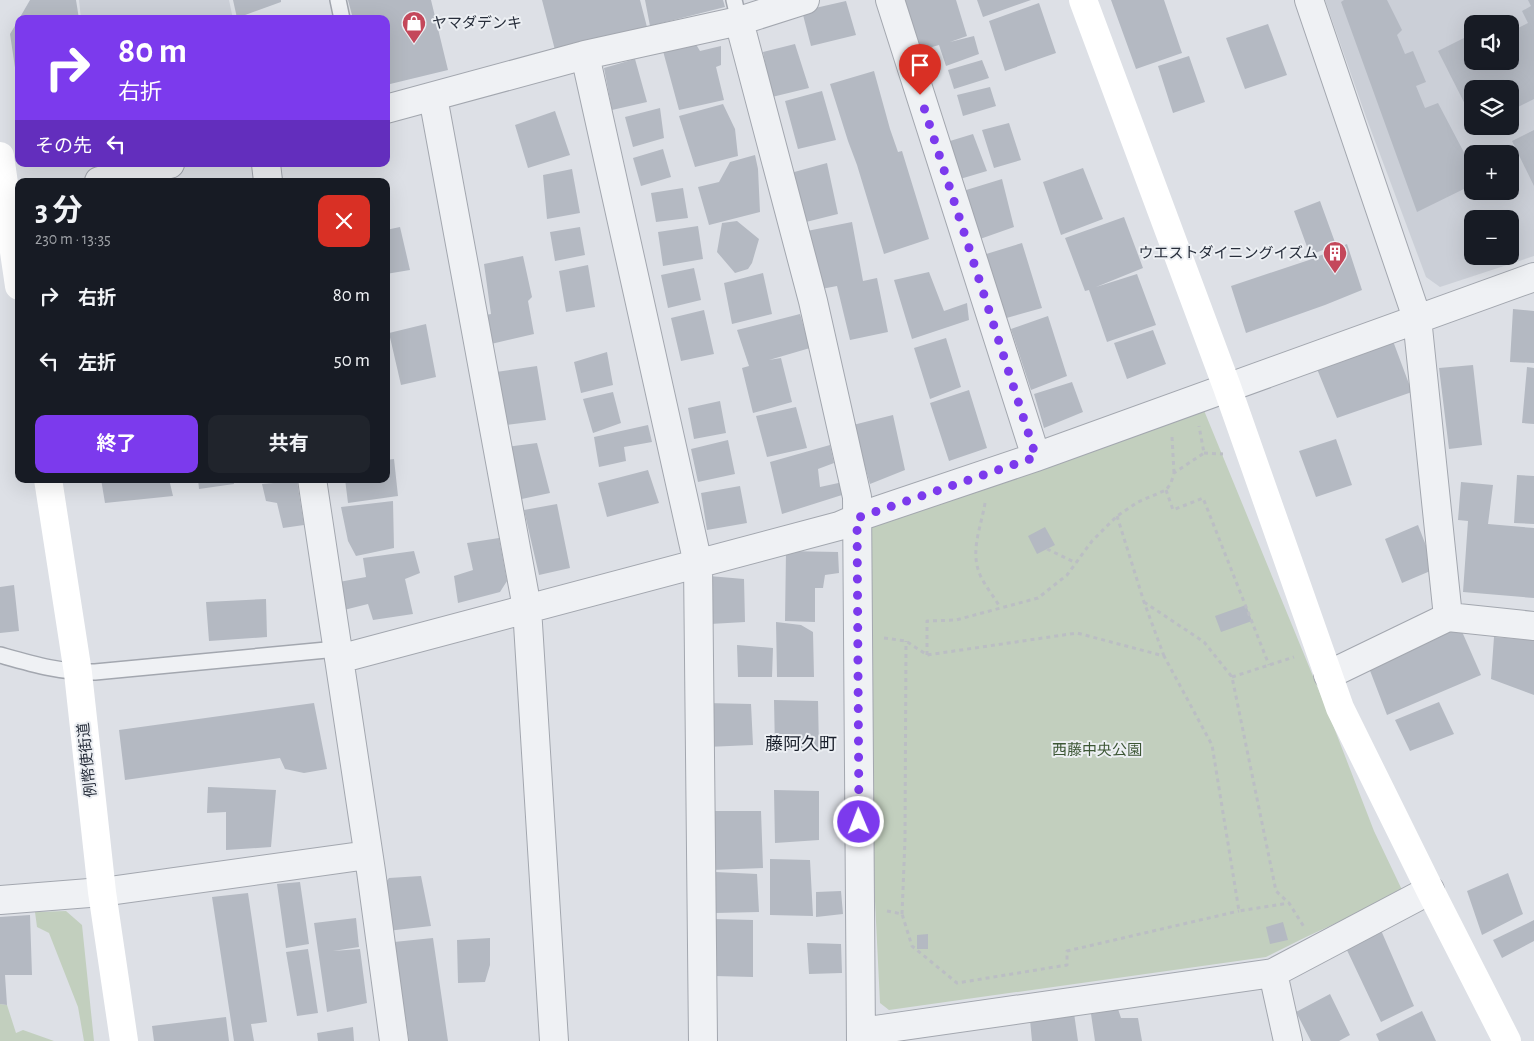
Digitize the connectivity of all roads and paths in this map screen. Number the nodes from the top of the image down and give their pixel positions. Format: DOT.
graph roads {
  1 [pos="338,0"];
  2 [pos="805,0"];
  3 [pos="890,0"];
  4 [pos="1084,0"];
  5 [pos="1309,0"];
  6 [pos="737,11"];
  7 [pos="341,15"];
  8 [pos="585,55"];
  9 [pos="433,97"];
  10 [pos="390,108"];
  11 [pos="0,156"];
  12 [pos="157,167"];
  13 [pos="112,178"];
  14 [pos="8,203"];
  15 [pos="15,256"];
  16 [pos="1534,277"];
  17 [pos="1416,318"];
  18 [pos="1227,387"];
  19 [pos="1198,420"];
  20 [pos="1178,433"];
  21 [pos="1204,453"];
  22 [pos="1227,454"];
  23 [pos="1036,457"];
  24 [pos="1174,474"];
  25 [pos="49,483"];
  26 [pos="313,483"];
  27 [pos="1166,490"];
  28 [pos="985,506"];
  29 [pos="1117,516"];
  30 [pos="857,518"];
  31 [pos="1047,549"];
  32 [pos="1076,563"];
  33 [pos="698,564"];
  34 [pos="1144,602"];
  35 [pos="1000,607"];
  36 [pos="527,608"];
  37 [pos="1448,618"];
  38 [pos="1534,626"];
  39 [pos="876,637"];
  40 [pos="906,642"];
  41 [pos="338,654"];
  42 [pos="0,655"];
  43 [pos="927,655"];
  44 [pos="1299,655"];
  45 [pos="1164,656"];
  46 [pos="1269,665"];
  47 [pos="78,673"];
  48 [pos="1328,675"];
  49 [pos="1232,677"];
  50 [pos="368,855"];
  51 [pos="1430,890"];
  52 [pos="102,892"];
  53 [pos="0,900"];
  54 [pos="884,910"];
  55 [pos="1239,911"];
  56 [pos="902,914"];
  57 [pos="1273,972"];
  58 [pos="861,1036"];
  59 [pos="124,1041"];
  60 [pos="394,1041"];
  61 [pos="554,1041"];
  62 [pos="702,1041"];
  63 [pos="1288,1041"];
  64 [pos="1507,1041"];
  1 -- 7 [label="lane"];
  2 -- 6 [label="street"];
  3 -- 23 [label="street"];
  4 -- 18 [label="street"];
  5 -- 17 [label="street"];
  6 -- 8 [label="street"];
  6 -- 30 [label="street"];
  8 -- 9 [label="street"];
  8 -- 33 [label="street"];
  9 -- 10 [label="street"];
  9 -- 36 [label="street"];
  11 -- 14 [label="street"];
  12 -- 13 [label="street"];
  14 -- 15 [label="street"];
  16 -- 17 [label="street"];
  17 -- 18 [label="street"];
  17 -- 37 [label="street"];
  18 -- 23 [label="street"];
  18 -- 48 [label="street"];
  19 -- 21 [label="path"];
  20 -- 24 [label="path"];
  21 -- 22 [label="path"];
  21 -- 24 [label="path"];
  23 -- 30 [label="street"];
  24 -- 27 [label="path"];
  25 -- 47 [label="street, 例幣使街道"];
  26 -- 41 [label="street"];
  27 -- 29 [label="path"];
  27 -- 46 [label="path"];
  28 -- 35 [label="path"];
  29 -- 32 [label="path"];
  29 -- 34 [label="path"];
  30 -- 33 [label="street"];
  30 -- 58 [label="street"];
  31 -- 32 [label="path"];
  32 -- 35 [label="path"];
  33 -- 36 [label="street"];
  33 -- 62 [label="street"];
  34 -- 45 [label="path"];
  34 -- 49 [label="path"];
  35 -- 43 [label="path"];
  36 -- 41 [label="street"];
  36 -- 61 [label="street"];
  37 -- 38 [label="street"];
  37 -- 48 [label="street"];
  39 -- 40 [label="path"];
  40 -- 43 [label="path"];
  40 -- 56 [label="path"];
  41 -- 47 [label="lane"];
  41 -- 50 [label="street"];
  42 -- 47 [label="lane"];
  43 -- 45 [label="path"];
  44 -- 46 [label="path"];
  45 -- 55 [label="path"];
  46 -- 49 [label="path"];
  47 -- 52 [label="street, 例幣使街道"];
  48 -- 51 [label="street"];
  49 -- 55 [label="path"];
  50 -- 52 [label="street"];
  50 -- 60 [label="street"];
  51 -- 57 [label="street"];
  51 -- 64 [label="street"];
  52 -- 53 [label="street"];
  52 -- 59 [label="street, 例幣使街道"];
  54 -- 56 [label="path"];
  55 -- 56 [label="path"];
  57 -- 58 [label="street"];
  57 -- 63 [label="street"];
}
